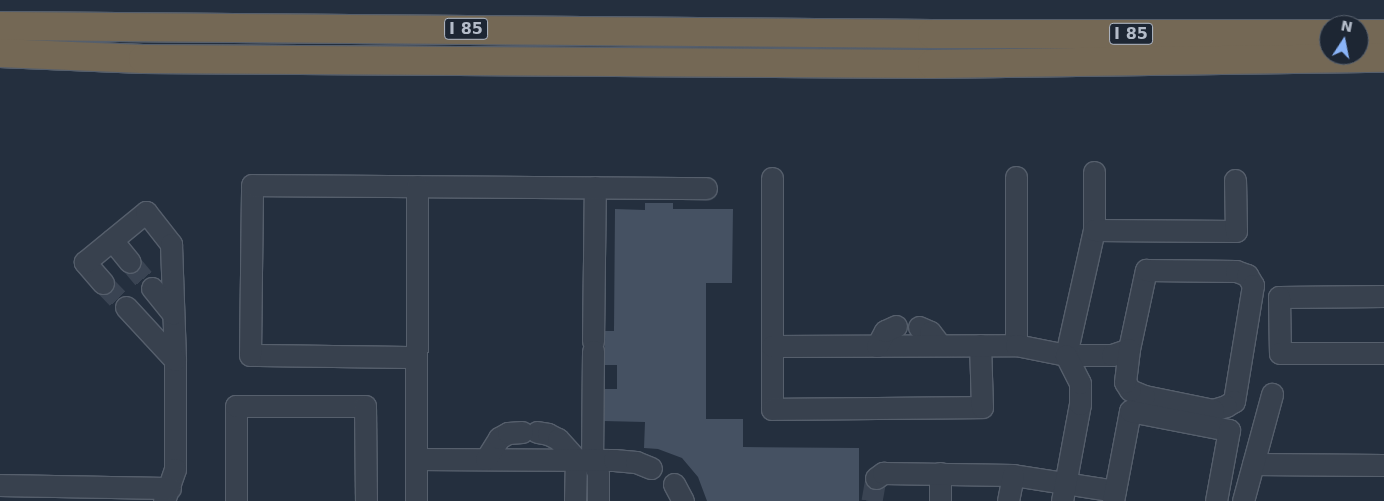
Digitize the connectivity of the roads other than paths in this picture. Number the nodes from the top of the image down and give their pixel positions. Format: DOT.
graph roads {
  1 [pos="0,26"];
  2 [pos="1319,34"];
  3 [pos="1369,34"];
  4 [pos="1384,34"];
  5 [pos="0,53"];
  6 [pos="1384,58"];
  7 [pos="142,59"];
  8 [pos="0,66"];
  9 [pos="1094,172"];
  10 [pos="1016,177"];
  11 [pos="772,178"];
  12 [pos="1234,180"];
  13 [pos="417,186"];
  14 [pos="595,187"];
  15 [pos="706,188"];
  16 [pos="1094,230"];
  17 [pos="112,240"];
  18 [pos="130,262"];
  19 [pos="103,283"];
  20 [pos="152,288"];
  21 [pos="1384,296"];
  22 [pos="126,308"];
  23 [pos="173,314"];
  24 [pos="896,326"];
  25 [pos="919,327"];
  26 [pos="940,345"];
  27 [pos="980,345"];
  28 [pos="772,346"];
  29 [pos="877,346"];
  30 [pos="1016,346"];
  31 [pos="1130,348"];
  32 [pos="1384,353"];
  33 [pos="1066,354"];
  34 [pos="416,357"];
  35 [pos="175,360"];
  36 [pos="1272,394"];
  37 [pos="416,459"];
  38 [pos="486,459"];
  39 [pos="584,459"];
  40 [pos="1253,464"];
  41 [pos="1384,465"];
  42 [pos="651,468"];
  43 [pos="940,473"];
  44 [pos="1013,475"];
  45 [pos="876,478"];
  46 [pos="0,485"];
  47 [pos="1064,492"];
  48 [pos="167,494"];
  49 [pos="1114,496"];
  50 [pos="236,501"];
  51 [pos="366,501"];
  52 [pos="416,501"];
  53 [pos="576,501"];
  54 [pos="598,501"];
  55 [pos="940,501"];
  56 [pos="1008,501"];
  57 [pos="1216,501"];
  58 [pos="1243,501"];
  1 -- 2 [label="highway, I 85"];
  3 -- 4 [label="highway"];
  5 -- 7 [label="highway"];
  6 -- 7 [label="highway"];
  7 -- 8 [label="highway"];
  9 -- 16 [label="street"];
  10 -- 30 [label="street"];
  11 -- 28 [label="street"];
  12 -- 16 [label="street"];
  13 -- 14 [label="street"];
  13 -- 34 [label="street"];
  13 -- 34 [label="street"];
  14 -- 15 [label="street"];
  14 -- 39 [label="street"];
  16 -- 33 [label="street"];
  17 -- 18 [label="street"];
  17 -- 19 [label="street"];
  17 -- 23 [label="street"];
  20 -- 23 [label="street"];
  21 -- 32 [label="street"];
  22 -- 35 [label="street"];
  23 -- 35 [label="street"];
  24 -- 29 [label="street"];
  25 -- 26 [label="street"];
  26 -- 27 [label="street"];
  26 -- 29 [label="street"];
  27 -- 28 [label="street"];
  27 -- 30 [label="street"];
  28 -- 29 [label="street"];
  30 -- 33 [label="street"];
  31 -- 31 [label="street"];
  31 -- 33 [label="street"];
  33 -- 47 [label="street"];
  34 -- 37 [label="street"];
  35 -- 48 [label="street"];
  36 -- 40 [label="street"];
  37 -- 38 [label="street"];
  37 -- 52 [label="street"];
  38 -- 39 [label="street"];
  38 -- 39 [label="street"];
  39 -- 42 [label="street"];
  39 -- 53 [label="street"];
  39 -- 54 [label="street"];
  40 -- 41 [label="street"];
  40 -- 58 [label="street"];
  43 -- 44 [label="street"];
  43 -- 45 [label="street"];
  43 -- 55 [label="street"];
  44 -- 47 [label="street"];
  44 -- 56 [label="street"];
  46 -- 48 [label="street"];
  47 -- 49 [label="street"];
  49 -- 57 [label="street"];
  50 -- 51 [label="street"];
}
